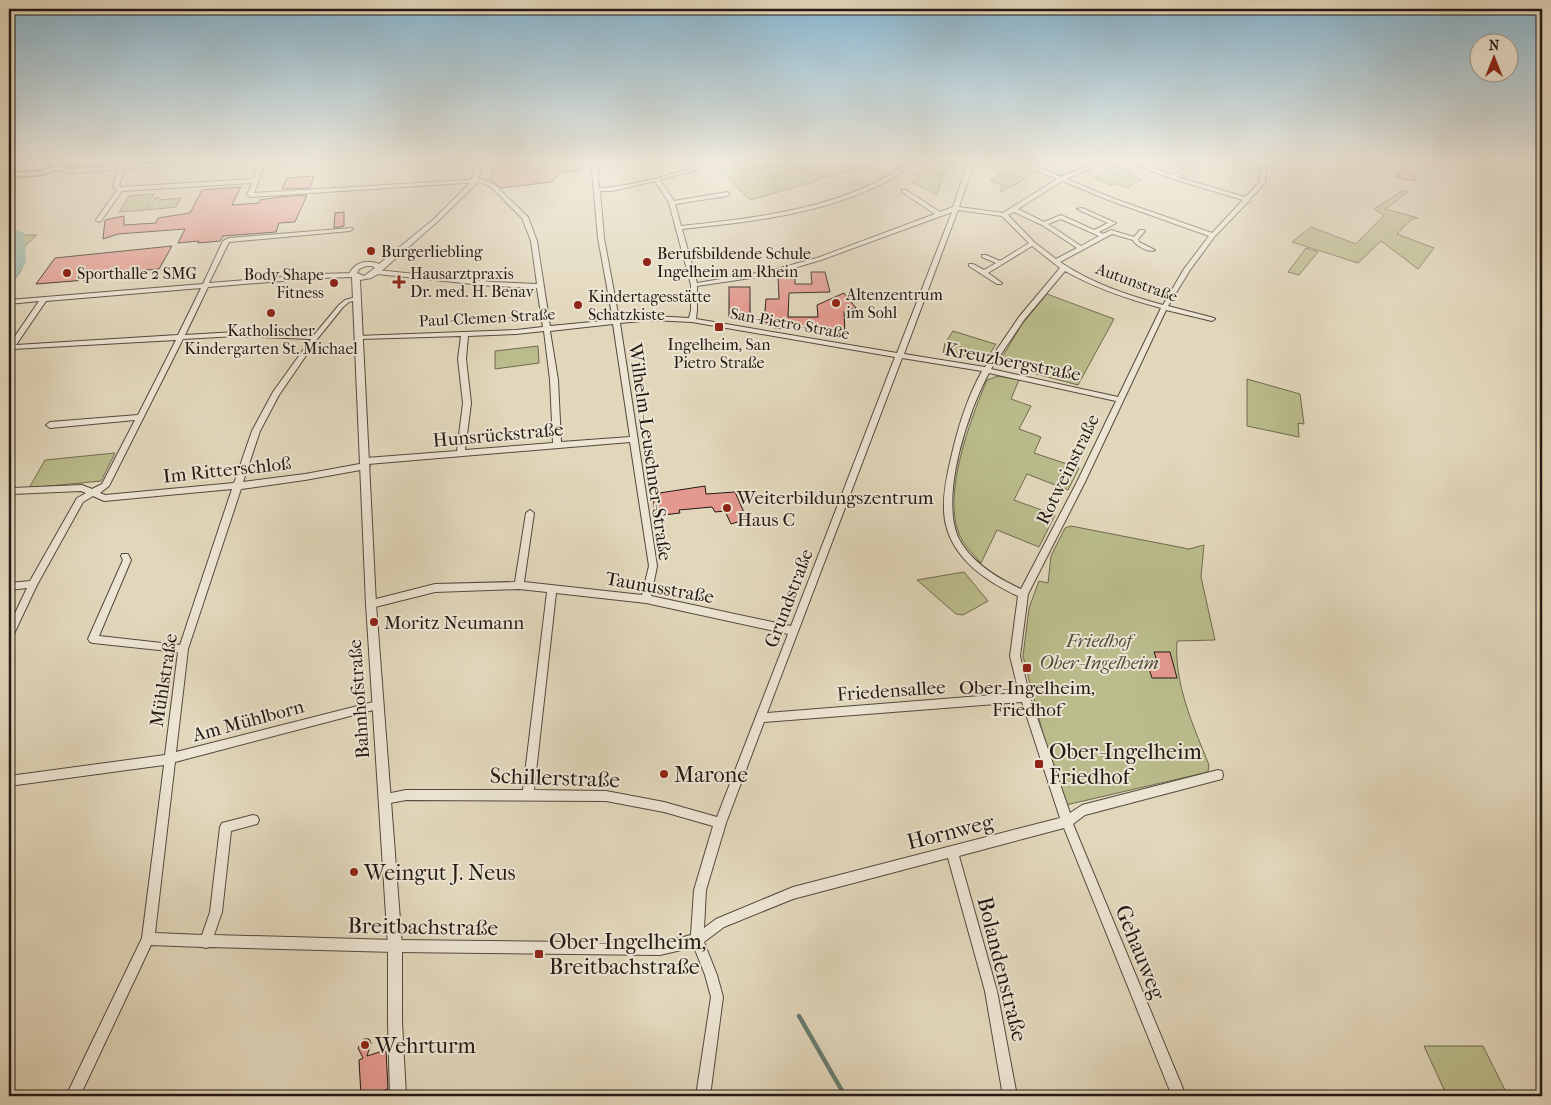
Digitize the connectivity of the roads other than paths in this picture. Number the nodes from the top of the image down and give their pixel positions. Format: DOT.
graph roads {
  1 [pos="105,212"];
  2 [pos="446,212"];
  3 [pos="519,212"];
  4 [pos="598,212"];
  5 [pos="674,212"];
  6 [pos="785,212"];
  7 [pos="935,212"];
  8 [pos="946,212"];
  9 [pos="955,212"];
  10 [pos="980,212"];
  11 [pos="1009,212"];
  12 [pos="1018,212"];
  13 [pos="1087,212"];
  14 [pos="1146,212"];
  15 [pos="1236,212"];
  16 [pos="939,214"];
  17 [pos="1004,215"];
  18 [pos="99,220"];
  19 [pos="1044,224"];
  20 [pos="678,228"];
  21 [pos="350,229"];
  22 [pos="1142,231"];
  23 [pos="1094,232"];
  24 [pos="1213,235"];
  25 [pos="1103,236"];
  26 [pos="1135,239"];
  27 [pos="1032,244"];
  28 [pos="1081,248"];
  29 [pos="1152,250"];
  30 [pos="984,256"];
  31 [pos="1056,262"];
  32 [pos="1000,263"];
  33 [pos="971,265"];
  34 [pos="1064,268"];
  35 [pos="375,270"];
  36 [pos="984,273"];
  37 [pos="355,274"];
  38 [pos="999,283"];
  39 [pos="694,285"];
  40 [pos="206,286"];
  41 [pos="541,286"];
  42 [pos="356,299"];
  43 [pos="42,300"];
  44 [pos="9,302"];
  45 [pos="1164,308"];
  46 [pos="1212,319"];
  47 [pos="616,320"];
  48 [pos="692,320"];
  49 [pos="546,330"];
  50 [pos="465,333"];
  51 [pos="181,337"];
  52 [pos="316,337"];
  53 [pos="359,337"];
  54 [pos="10,349"];
  55 [pos="900,356"];
  56 [pos="987,370"];
  57 [pos="1120,400"];
  58 [pos="139,417"];
  59 [pos="50,424"];
  60 [pos="633,439"];
  61 [pos="557,445"];
  62 [pos="460,454"];
  63 [pos="366,464"];
  64 [pos="238,486"];
  65 [pos="12,492"];
  66 [pos="92,493"];
  67 [pos="530,514"];
  68 [pos="125,556"];
  69 [pos="33,584"];
  70 [pos="519,585"];
  71 [pos="9,586"];
  72 [pos="552,588"];
  73 [pos="1023,594"];
  74 [pos="646,599"];
  75 [pos="371,604"];
  76 [pos="794,631"];
  77 [pos="9,635"];
  78 [pos="183,649"];
  79 [pos="1025,697"];
  80 [pos="377,705"];
  81 [pos="760,718"];
  82 [pos="169,759"];
  83 [pos="1218,775"];
  84 [pos="9,781"];
  85 [pos="528,794"];
  86 [pos="385,799"];
  87 [pos="253,820"];
  88 [pos="1067,822"];
  89 [pos="720,823"];
  90 [pos="952,852"];
  91 [pos="148,939"];
  92 [pos="697,940"];
  93 [pos="206,942"];
  94 [pos="395,946"];
  95 [pos="72,1096"];
  96 [pos="398,1096"];
  97 [pos="703,1096"];
  98 [pos="1010,1096"];
  99 [pos="1179,1096"];
  1 -- 18 [label="street"];
  2 -- 35 [label="street"];
  3 -- 41 [label="street"];
  4 -- 47 [label="street, Wilhelm-Leuschner-Straße"];
  5 -- 20 [label="street"];
  6 -- 20 [label="street"];
  7 -- 16 [label="street"];
  8 -- 16 [label="street"];
  9 -- 55 [label="street, Grundstraße"];
  10 -- 17 [label="street"];
  11 -- 17 [label="street"];
  12 -- 19 [label="street, Autunstraße"];
  13 -- 23 [label="street, Autunstraße"];
  14 -- 24 [label="street"];
  15 -- 24 [label="street, Rotweinstraße"];
  16 -- 39 [label="street"];
  17 -- 27 [label="street, Autunstraße"];
  19 -- 23 [label="street, Autunstraße"];
  19 -- 28 [label="street, Autunstraße"];
  20 -- 39 [label="street"];
  21 -- 40 [label="street"];
  22 -- 26 [label="street"];
  23 -- 25 [label="street, Autunstraße"];
  24 -- 45 [label="street, Rotweinstraße"];
  25 -- 26 [label="street, Autunstraße"];
  25 -- 28 [label="street, Autunstraße"];
  26 -- 29 [label="street, Autunstraße"];
  27 -- 31 [label="street, Autunstraße"];
  27 -- 32 [label="street"];
  28 -- 31 [label="street, Autunstraße"];
  30 -- 32 [label="street"];
  31 -- 34 [label="street, Autunstraße"];
  32 -- 36 [label="street"];
  33 -- 36 [label="street"];
  34 -- 45 [label="street, Autunstraße"];
  34 -- 56 [label="street"];
  35 -- 37 [label="street"];
  35 -- 37 [label="street"];
  35 -- 41 [label="street"];
  35 -- 42 [label="street"];
  36 -- 38 [label="street"];
  37 -- 40 [label="street"];
  37 -- 42 [label="street, Bahnhofstraße"];
  39 -- 48 [label="street"];
  40 -- 43 [label="street"];
  40 -- 51 [label="street"];
  41 -- 49 [label="street"];
  42 -- 52 [label="street, Mühlstraße"];
  42 -- 53 [label="street, Bahnhofstraße"];
  43 -- 44 [label="street"];
  43 -- 54 [label="street"];
  45 -- 46 [label="street, Autunstraße"];
  45 -- 57 [label="street, Rotweinstraße"];
  47 -- 48 [label="street, San-Pietro-Straße"];
  47 -- 49 [label="street, Paul-Clemen-Straße"];
  47 -- 60 [label="street, Wilhelm-Leuschner-Straße"];
  48 -- 55 [label="street, San-Pietro-Straße"];
  49 -- 50 [label="street, Paul-Clemen-Straße"];
  49 -- 61 [label="street"];
  50 -- 53 [label="street, Paul-Clemen-Straße"];
  50 -- 62 [label="street"];
  51 -- 52 [label="street"];
  51 -- 54 [label="street"];
  51 -- 58 [label="street"];
  52 -- 64 [label="street, Mühlstraße"];
  53 -- 63 [label="street, Bahnhofstraße"];
  55 -- 56 [label="street, Kreuzbergstraße"];
  55 -- 76 [label="street, Grundstraße"];
  56 -- 57 [label="street, Kreuzbergstraße"];
  56 -- 73 [label="street"];
  57 -- 73 [label="street, Rotweinstraße"];
  58 -- 59 [label="street"];
  58 -- 66 [label="street"];
  60 -- 61 [label="street, Hunsrückstraße"];
  60 -- 74 [label="street, Wilhelm-Leuschner-Straße"];
  61 -- 62 [label="street, Hunsrückstraße"];
  62 -- 63 [label="street, Hunsrückstraße"];
  63 -- 64 [label="street, Im Ritterschloß"];
  63 -- 75 [label="street, Bahnhofstraße"];
  64 -- 66 [label="street, Im Ritterschloß"];
  64 -- 78 [label="street, Mühlstraße"];
  65 -- 66 [label="street, Im Ritterschloß"];
  66 -- 69 [label="street"];
  67 -- 70 [label="street"];
  68 -- 78 [label="street"];
  69 -- 71 [label="street"];
  69 -- 77 [label="street"];
  70 -- 72 [label="street, Taunusstraße"];
  70 -- 75 [label="street, Taunusstraße"];
  72 -- 74 [label="street, Taunusstraße"];
  72 -- 85 [label="street"];
  73 -- 79 [label="street, Rotweinstraße"];
  74 -- 76 [label="street, Taunusstraße"];
  75 -- 80 [label="street, Bahnhofstraße"];
  76 -- 81 [label="street, Grundstraße"];
  78 -- 82 [label="street, Mühlstraße"];
  79 -- 81 [label="street, Friedensallee"];
  79 -- 88 [label="street, Rotweinstraße"];
  80 -- 82 [label="street, Am Mühlborn"];
  80 -- 86 [label="street, Bahnhofstraße"];
  81 -- 89 [label="street, Grundstraße"];
  82 -- 84 [label="street, Am Mühlborn"];
  82 -- 91 [label="street, Mühlstraße"];
  83 -- 88 [label="street, Hornweg"];
  85 -- 86 [label="street, Schillerstraße"];
  85 -- 89 [label="street, Schillerstraße"];
  86 -- 94 [label="street, Bahnhofstraße"];
  87 -- 93 [label="street"];
  88 -- 90 [label="street, Hornweg"];
  88 -- 99 [label="street, Gehauweg"];
  89 -- 92 [label="street, Grundstraße"];
  90 -- 92 [label="street, Hornweg"];
  90 -- 98 [label="street, Bolandenstraße"];
  91 -- 93 [label="street, Breitbachstraße"];
  91 -- 95 [label="street, Mühlstraße"];
  92 -- 94 [label="street, Breitbachstraße"];
  92 -- 97 [label="street"];
  93 -- 94 [label="street, Breitbachstraße"];
  94 -- 96 [label="street, Bahnhofstraße"];
}
